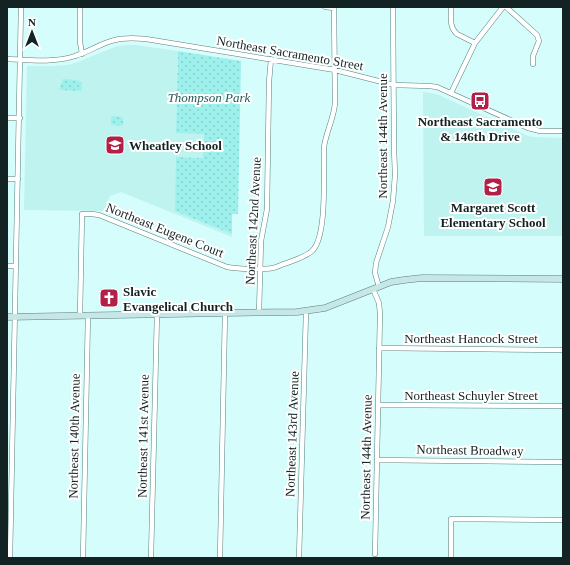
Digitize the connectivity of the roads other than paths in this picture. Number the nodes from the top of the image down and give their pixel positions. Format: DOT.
graph roads {
  1 [pos="21,7"];
  2 [pos="80,7"];
  3 [pos="325,7"];
  4 [pos="393,7"];
  5 [pos="451,7"];
  6 [pos="504,7"];
  7 [pos="334,8"];
  8 [pos="475,42"];
  9 [pos="82,54"];
  10 [pos="7,59"];
  11 [pos="20,59"];
  12 [pos="271,59"];
  13 [pos="533,64"];
  14 [pos="335,70"];
  15 [pos="394,85"];
  16 [pos="451,93"];
  17 [pos="7,118"];
  18 [pos="20,118"];
  19 [pos="563,131"];
  20 [pos="7,179"];
  21 [pos="18,179"];
  22 [pos="7,266"];
  23 [pos="16,266"];
  24 [pos="260,269"];
  25 [pos="563,279"];
  26 [pos="376,288"];
  27 [pos="306,312"];
  28 [pos="225,313"];
  29 [pos="259,313"];
  30 [pos="157,314"];
  31 [pos="80,315"];
  32 [pos="88,315"];
  33 [pos="15,316"];
  34 [pos="7,317"];
  35 [pos="379,348"];
  36 [pos="563,350"];
  37 [pos="378,405"];
  38 [pos="563,406"];
  39 [pos="377,460"];
  40 [pos="563,462"];
  41 [pos="563,520"];
  42 [pos="375,554"];
  43 [pos="10,558"];
  44 [pos="82,558"];
  45 [pos="151,558"];
  46 [pos="220,558"];
  47 [pos="299,558"];
  48 [pos="451,558"];
  1 -- 11 [label="street"];
  2 -- 9 [label="street"];
  3 -- 7 [label="street"];
  4 -- 15 [label="street, Northeast 144th Avenue"];
  5 -- 8 [label="street"];
  6 -- 8 [label="street"];
  6 -- 13 [label="street"];
  7 -- 14 [label="street"];
  8 -- 16 [label="street"];
  9 -- 11 [label="street, Northeast Sacramento Street"];
  9 -- 12 [label="street, Northeast Sacramento Street"];
  10 -- 11 [label="street, Northeast Sacramento Street"];
  11 -- 18 [label="street"];
  12 -- 14 [label="street, Northeast Sacramento Street"];
  12 -- 24 [label="street, Northeast 142nd Avenue"];
  14 -- 15 [label="street, Northeast Sacramento Street"];
  14 -- 24 [label="street, Northeast Eugene Court"];
  15 -- 16 [label="street, Northeast Sacramento Street"];
  15 -- 26 [label="street, Northeast 144th Avenue"];
  16 -- 19 [label="street, Northeast Sacramento Street"];
  17 -- 18 [label="street"];
  18 -- 21 [label="street"];
  20 -- 21 [label="street"];
  21 -- 23 [label="street"];
  22 -- 23 [label="street"];
  23 -- 33 [label="street"];
  24 -- 29 [label="street, Northeast 142nd Avenue"];
  24 -- 31 [label="street, Northeast Eugene Court"];
  25 -- 26 [label="street"];
  26 -- 27 [label="street"];
  26 -- 35 [label="street, Northeast 144th Avenue"];
  27 -- 29 [label="street"];
  27 -- 47 [label="street, Northeast 143rd Avenue"];
  28 -- 29 [label="street"];
  28 -- 30 [label="street"];
  28 -- 46 [label="street"];
  30 -- 32 [label="street"];
  30 -- 45 [label="street, Northeast 141st Avenue"];
  31 -- 32 [label="street"];
  31 -- 33 [label="street"];
  32 -- 44 [label="street, Northeast 140th Avenue"];
  33 -- 34 [label="street"];
  33 -- 43 [label="street"];
  35 -- 36 [label="street, Northeast Hancock Street"];
  35 -- 37 [label="street, Northeast 144th Avenue"];
  37 -- 38 [label="street, Northeast Schuyler Street"];
  37 -- 39 [label="street, Northeast 144th Avenue"];
  39 -- 40 [label="street, Northeast Broadway"];
  39 -- 42 [label="street, Northeast 144th Avenue"];
  41 -- 48 [label="street"];
}
